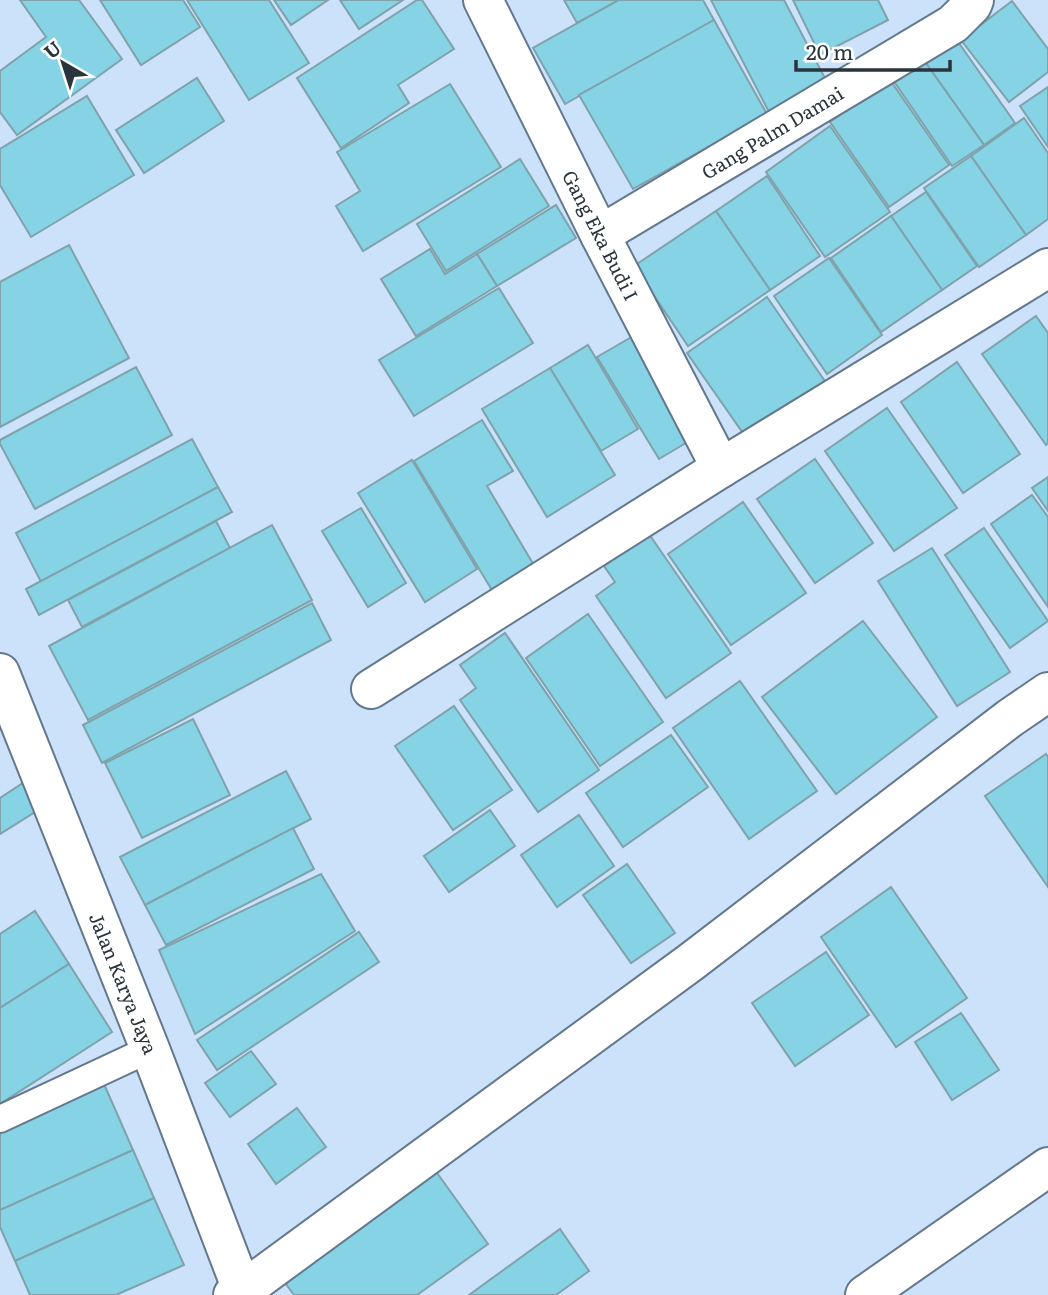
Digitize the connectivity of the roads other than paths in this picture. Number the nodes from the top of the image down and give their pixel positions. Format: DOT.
graph roads {
  1 [pos="483,0"];
  2 [pos="974,0"];
  3 [pos="600,235"];
  4 [pos="1048,268"];
  5 [pos="721,468"];
  6 [pos="0,673"];
  7 [pos="371,689"];
  8 [pos="1048,692"];
  9 [pos="150,1049"];
  10 [pos="0,1119"];
  11 [pos="1048,1167"];
  12 [pos="240,1294"];
  13 [pos="865,1295"];
  1 -- 3 [label="street, Gang Eka Budi I"];
  2 -- 3 [label="street, Gang Palm Damai"];
  3 -- 5 [label="street, Gang Eka Budi I"];
  4 -- 5 [label="street"];
  5 -- 7 [label="street"];
  6 -- 9 [label="street, Jalan Karya Jaya"];
  8 -- 12 [label="street"];
  9 -- 10 [label="lane"];
  9 -- 12 [label="street, Jalan Karya Jaya"];
  11 -- 13 [label="street"];
}
